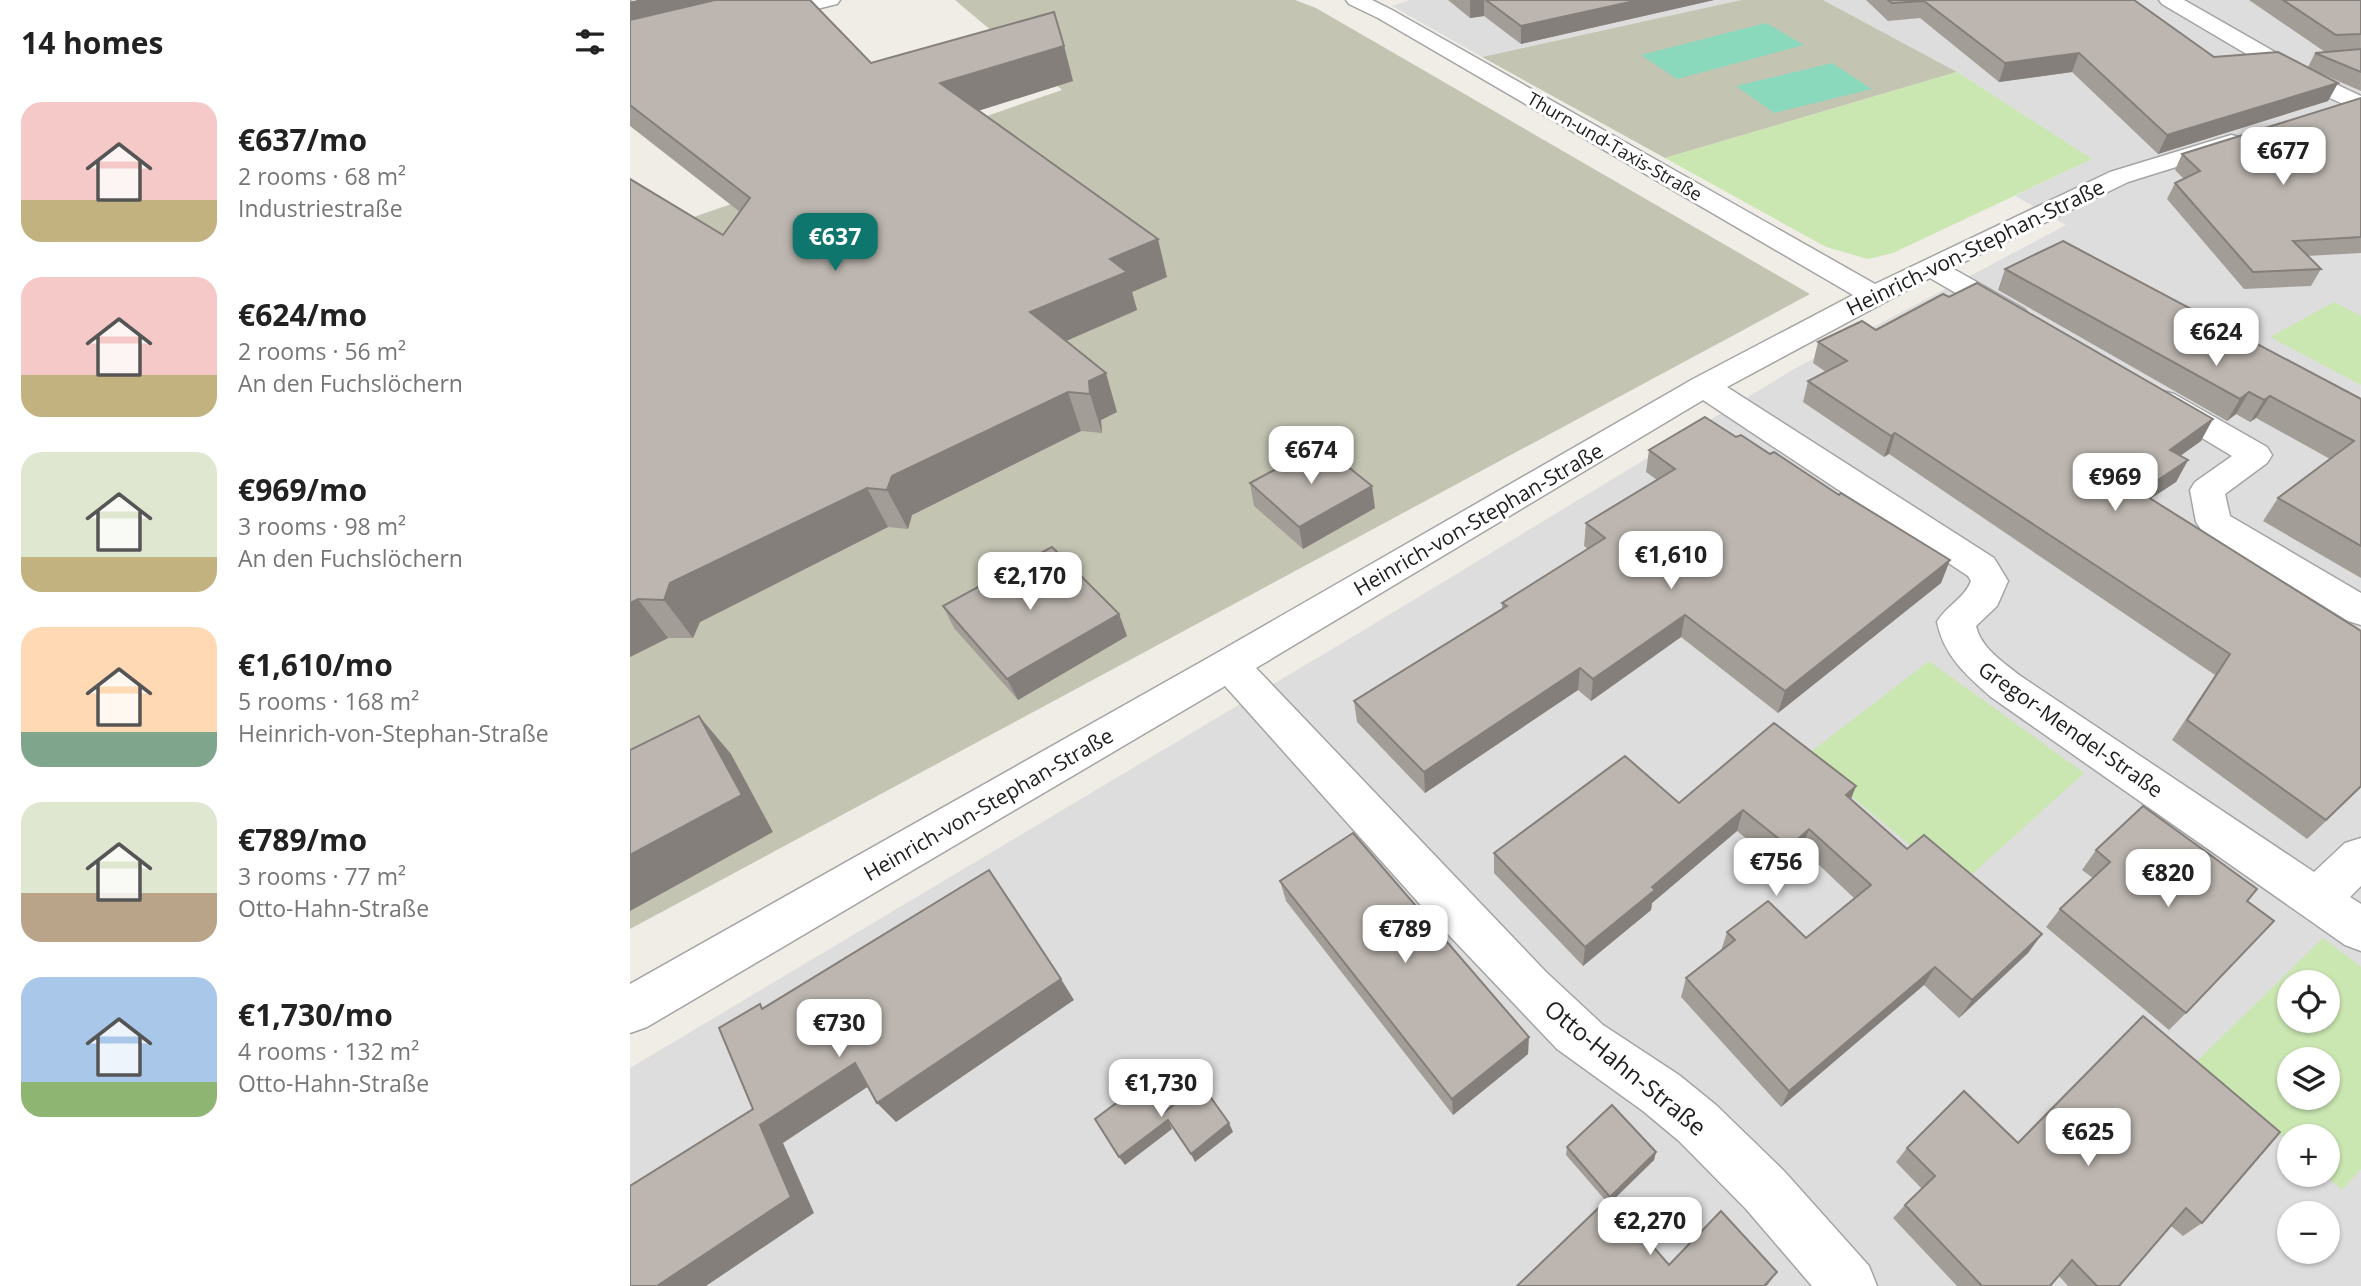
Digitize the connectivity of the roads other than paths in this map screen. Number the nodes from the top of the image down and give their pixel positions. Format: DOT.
graph roads {
  1 [pos="830,0"];
  2 [pos="2169,0"];
  3 [pos="1362,1"];
  4 [pos="741,22"];
  5 [pos="2359,103"];
  6 [pos="2316,115"];
  7 [pos="2250,136"];
  8 [pos="1931,267"];
  9 [pos="1874,295"];
  10 [pos="2039,329"];
  11 [pos="2135,385"];
  12 [pos="1704,386"];
  13 [pos="2361,611"];
  14 [pos="1229,665"];
  15 [pos="2361,857"];
  16 [pos="2317,899"];
  17 [pos="2361,930"];
  18 [pos="630,1010"];
  19 [pos="1849,1286"];
  1 -- 4 [label="street"];
  2 -- 5 [label="street"];
  3 -- 9 [label="street, Thurn-und-Taxis-Straße"];
  5 -- 6 [label="street"];
  7 -- 8 [label="street, Heinrich-von-Stephan-Straße"];
  8 -- 9 [label="street, Heinrich-von-Stephan-Straße"];
  8 -- 10 [label="street"];
  9 -- 12 [label="street, Heinrich-von-Stephan-Straße"];
  11 -- 13 [label="street"];
  12 -- 14 [label="street, Heinrich-von-Stephan-Straße"];
  12 -- 16 [label="street, Gregor-Mendel-Straße"];
  14 -- 18 [label="street, Heinrich-von-Stephan-Straße"];
  14 -- 19 [label="street, Otto-Hahn-Straße"];
  15 -- 16 [label="street"];
  16 -- 17 [label="street, Gregor-Mendel-Straße"];
}
